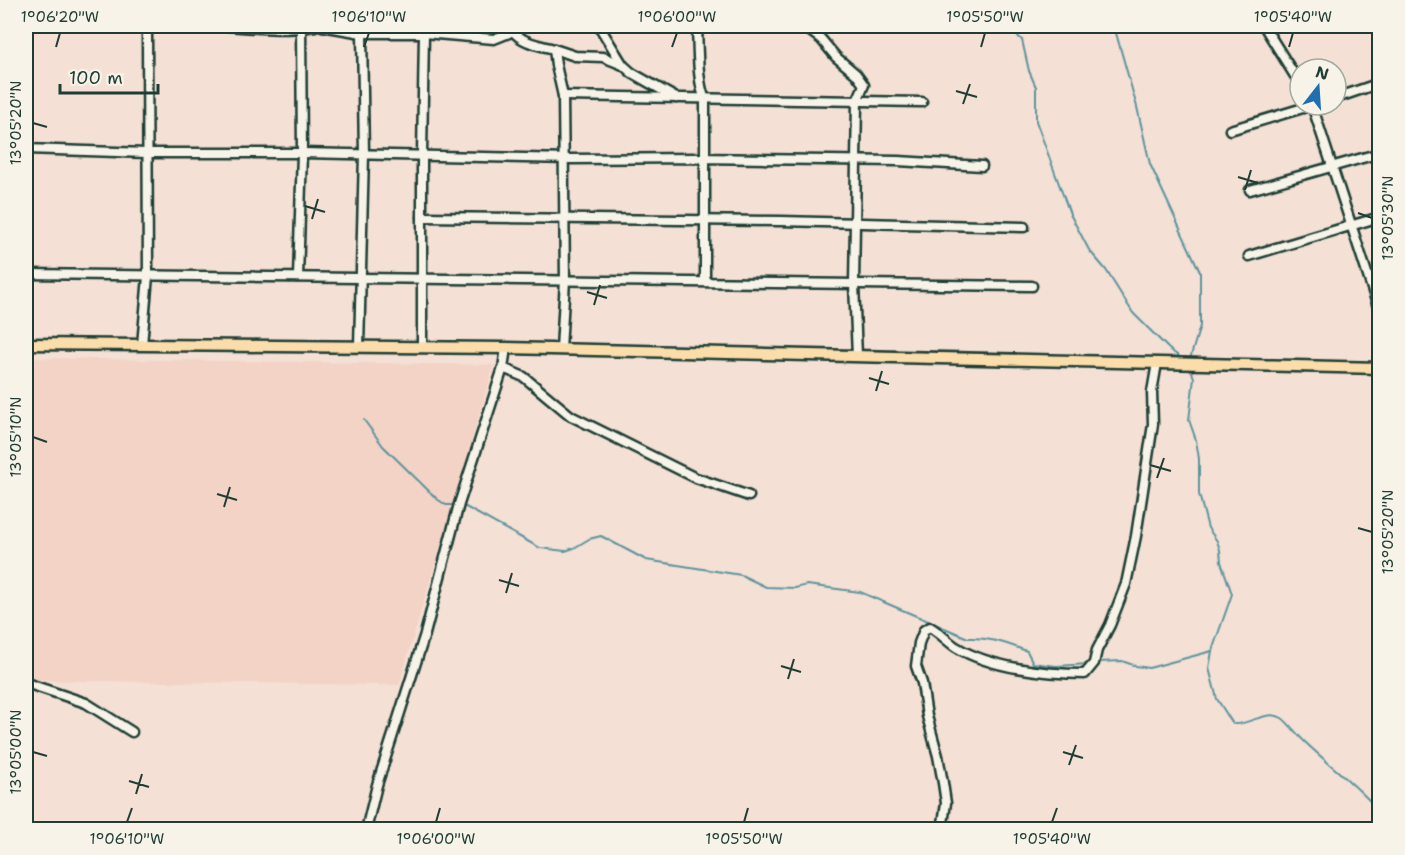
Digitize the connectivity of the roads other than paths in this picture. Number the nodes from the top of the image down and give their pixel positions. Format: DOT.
graph roads {
  1 [pos="149,26"];
  2 [pos="228,26"];
  3 [pos="315,26"];
  4 [pos="322,26"];
  5 [pos="529,26"];
  6 [pos="599,26"];
  7 [pos="697,26"];
  8 [pos="802,26"];
  9 [pos="1264,26"];
  10 [pos="301,28"];
  11 [pos="512,30"];
  12 [pos="362,33"];
  13 [pos="424,33"];
  14 [pos="554,48"];
  15 [pos="623,65"];
  16 [pos="1288,65"];
  17 [pos="1380,82"];
  18 [pos="1348,94"];
  19 [pos="563,96"];
  20 [pos="678,99"];
  21 [pos="705,99"];
  22 [pos="857,101"];
  23 [pos="922,102"];
  24 [pos="1288,112"];
  25 [pos="1316,117"];
  26 [pos="1230,130"];
  27 [pos="26,149"];
  28 [pos="147,153"];
  29 [pos="302,153"];
  30 [pos="1380,153"];
  31 [pos="364,154"];
  32 [pos="422,155"];
  33 [pos="705,158"];
  34 [pos="564,159"];
  35 [pos="856,160"];
  36 [pos="982,166"];
  37 [pos="1332,168"];
  38 [pos="1250,190"];
  39 [pos="422,217"];
  40 [pos="1380,217"];
  41 [pos="565,218"];
  42 [pos="705,220"];
  43 [pos="855,223"];
  44 [pos="1351,226"];
  45 [pos="1024,227"];
  46 [pos="1249,256"];
  47 [pos="26,274"];
  48 [pos="148,276"];
  49 [pos="298,277"];
  50 [pos="361,277"];
  51 [pos="422,278"];
  52 [pos="565,280"];
  53 [pos="705,281"];
  54 [pos="1380,281"];
  55 [pos="854,284"];
  56 [pos="1369,284"];
  57 [pos="1032,286"];
  58 [pos="1380,313"];
  59 [pos="26,344"];
  60 [pos="142,345"];
  61 [pos="359,347"];
  62 [pos="422,347"];
  63 [pos="506,348"];
  64 [pos="561,349"];
  65 [pos="857,356"];
  66 [pos="1157,363"];
  67 [pos="503,368"];
  68 [pos="1380,368"];
  69 [pos="749,496"];
  70 [pos="26,683"];
  71 [pos="132,732"];
  72 [pos="366,830"];
  73 [pos="942,830"];
  1 -- 28 [label="street"];
  2 -- 10 [label="street"];
  3 -- 10 [label="street"];
  4 -- 12 [label="street"];
  5 -- 11 [label="street"];
  6 -- 15 [label="street"];
  7 -- 21 [label="street"];
  8 -- 22 [label="street"];
  9 -- 16 [label="street"];
  10 -- 29 [label="street"];
  11 -- 13 [label="street"];
  11 -- 14 [label="street"];
  12 -- 13 [label="street"];
  12 -- 31 [label="street"];
  13 -- 32 [label="street"];
  14 -- 15 [label="street"];
  14 -- 19 [label="street"];
  15 -- 20 [label="street"];
  17 -- 18 [label="street"];
  19 -- 20 [label="street"];
  19 -- 34 [label="street"];
  20 -- 21 [label="street"];
  21 -- 22 [label="street"];
  21 -- 33 [label="street"];
  22 -- 23 [label="street"];
  22 -- 35 [label="street"];
  24 -- 26 [label="street"];
  25 -- 37 [label="street"];
  27 -- 28 [label="street"];
  28 -- 29 [label="street"];
  28 -- 48 [label="street"];
  29 -- 31 [label="street"];
  29 -- 49 [label="street"];
  30 -- 37 [label="street"];
  31 -- 32 [label="street"];
  31 -- 50 [label="street"];
  32 -- 34 [label="street"];
  32 -- 39 [label="street"];
  33 -- 34 [label="street"];
  33 -- 35 [label="street"];
  33 -- 42 [label="street"];
  34 -- 41 [label="street"];
  35 -- 36 [label="street"];
  35 -- 43 [label="street"];
  37 -- 38 [label="street"];
  37 -- 44 [label="street"];
  39 -- 41 [label="street"];
  39 -- 51 [label="street"];
  40 -- 44 [label="street"];
  41 -- 42 [label="street"];
  41 -- 52 [label="street"];
  42 -- 43 [label="street"];
  42 -- 53 [label="street"];
  43 -- 45 [label="street"];
  43 -- 55 [label="street"];
  44 -- 46 [label="street"];
  44 -- 56 [label="street"];
  47 -- 48 [label="street"];
  48 -- 49 [label="street"];
  48 -- 60 [label="street"];
  49 -- 50 [label="street"];
  50 -- 51 [label="street"];
  50 -- 61 [label="street"];
  51 -- 52 [label="street"];
  51 -- 62 [label="street"];
  52 -- 53 [label="street"];
  52 -- 64 [label="street"];
  53 -- 55 [label="street"];
  54 -- 56 [label="street"];
  55 -- 57 [label="street"];
  55 -- 65 [label="street"];
  56 -- 58 [label="street"];
  59 -- 60 [label="main road"];
  60 -- 61 [label="main road"];
  61 -- 62 [label="main road"];
  62 -- 63 [label="main road"];
  63 -- 64 [label="main road"];
  63 -- 67 [label="street"];
  64 -- 65 [label="main road"];
  65 -- 66 [label="main road"];
  66 -- 68 [label="main road"];
  66 -- 73 [label="street"];
  67 -- 69 [label="street"];
  67 -- 72 [label="street"];
  70 -- 71 [label="street"];
}
